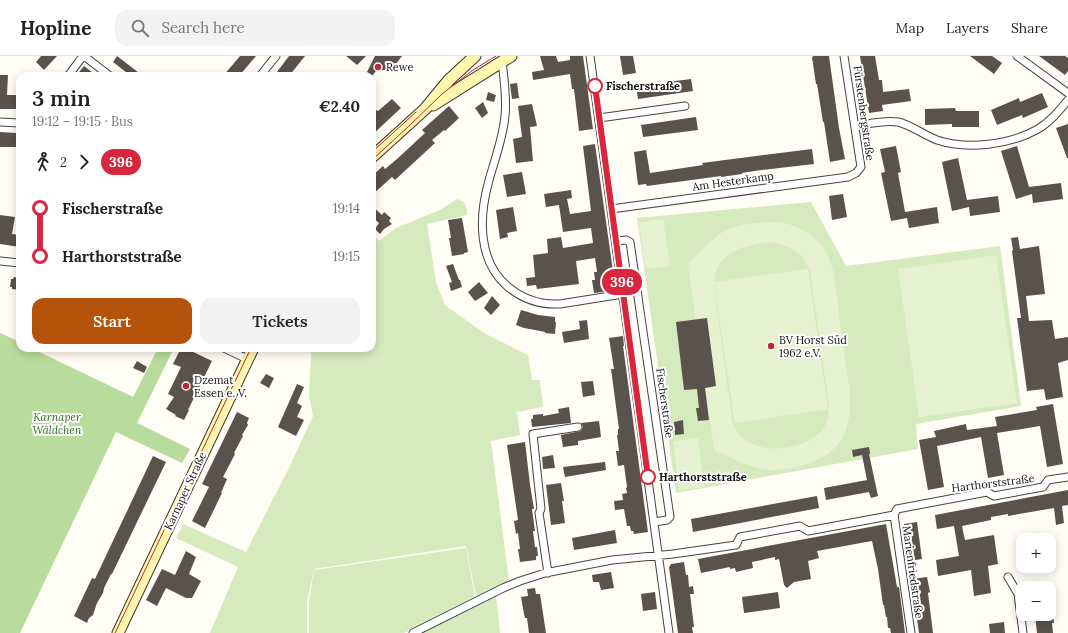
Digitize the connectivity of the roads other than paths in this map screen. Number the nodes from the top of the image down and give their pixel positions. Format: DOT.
graph roads {
  1 [pos="84,56"];
  2 [pos="276,56"];
  3 [pos="475,56"];
  4 [pos="590,56"];
  5 [pos="844,56"];
  6 [pos="1017,56"];
  7 [pos="506,59"];
  8 [pos="71,72"];
  9 [pos="105,72"];
  10 [pos="263,72"];
  11 [pos="1068,93"];
  12 [pos="1068,100"];
  13 [pos="685,106"];
  14 [pos="425,109"];
  15 [pos="599,118"];
  16 [pos="0,122"];
  17 [pos="16,123"];
  18 [pos="855,126"];
  19 [pos="376,153"];
  20 [pos="856,173"];
  21 [pos="611,209"];
  22 [pos="616,241"];
  23 [pos="0,261"];
  24 [pos="16,263"];
  25 [pos="623,294"];
  26 [pos="233,352"];
  27 [pos="251,352"];
  28 [pos="248,359"];
  29 [pos="578,427"];
  30 [pos="1068,477"];
  31 [pos="894,515"];
  32 [pos="654,522"];
  33 [pos="659,555"];
  34 [pos="548,573"];
  35 [pos="1008,577"];
  36 [pos="118,633"];
  37 [pos="412,633"];
  38 [pos="669,633"];
  39 [pos="911,633"];
  40 [pos="1024,633"];
  1 -- 8 [label="street"];
  1 -- 9 [label="street"];
  2 -- 10 [label="street"];
  3 -- 14 [label="main road"];
  4 -- 15 [label="street"];
  5 -- 18 [label="street, Fürstenbergstraße"];
  6 -- 11 [label="street"];
  7 -- 14 [label="main road"];
  7 -- 25 [label="street"];
  12 -- 18 [label="street"];
  13 -- 15 [label="street"];
  14 -- 19 [label="main road"];
  15 -- 21 [label="street"];
  16 -- 17 [label="street"];
  18 -- 20 [label="street, Fürstenbergstraße"];
  20 -- 21 [label="street, Am Hesterkamp"];
  21 -- 22 [label="street"];
  22 -- 25 [label="street"];
  22 -- 32 [label="street, Fischerstraße"];
  23 -- 24 [label="street"];
  25 -- 32 [label="street"];
  26 -- 28 [label="street"];
  27 -- 28 [label="main road, Karnaper Straße"];
  28 -- 36 [label="main road, Karnaper Straße"];
  29 -- 34 [label="street"];
  30 -- 31 [label="street, Harthorststraße"];
  31 -- 33 [label="street, Harthorststraße"];
  31 -- 39 [label="street, Marienfriedstraße"];
  32 -- 33 [label="street"];
  33 -- 34 [label="street, Harthorststraße"];
  33 -- 38 [label="street"];
  34 -- 37 [label="street, Harthorststraße"];
  35 -- 40 [label="street"];
}
